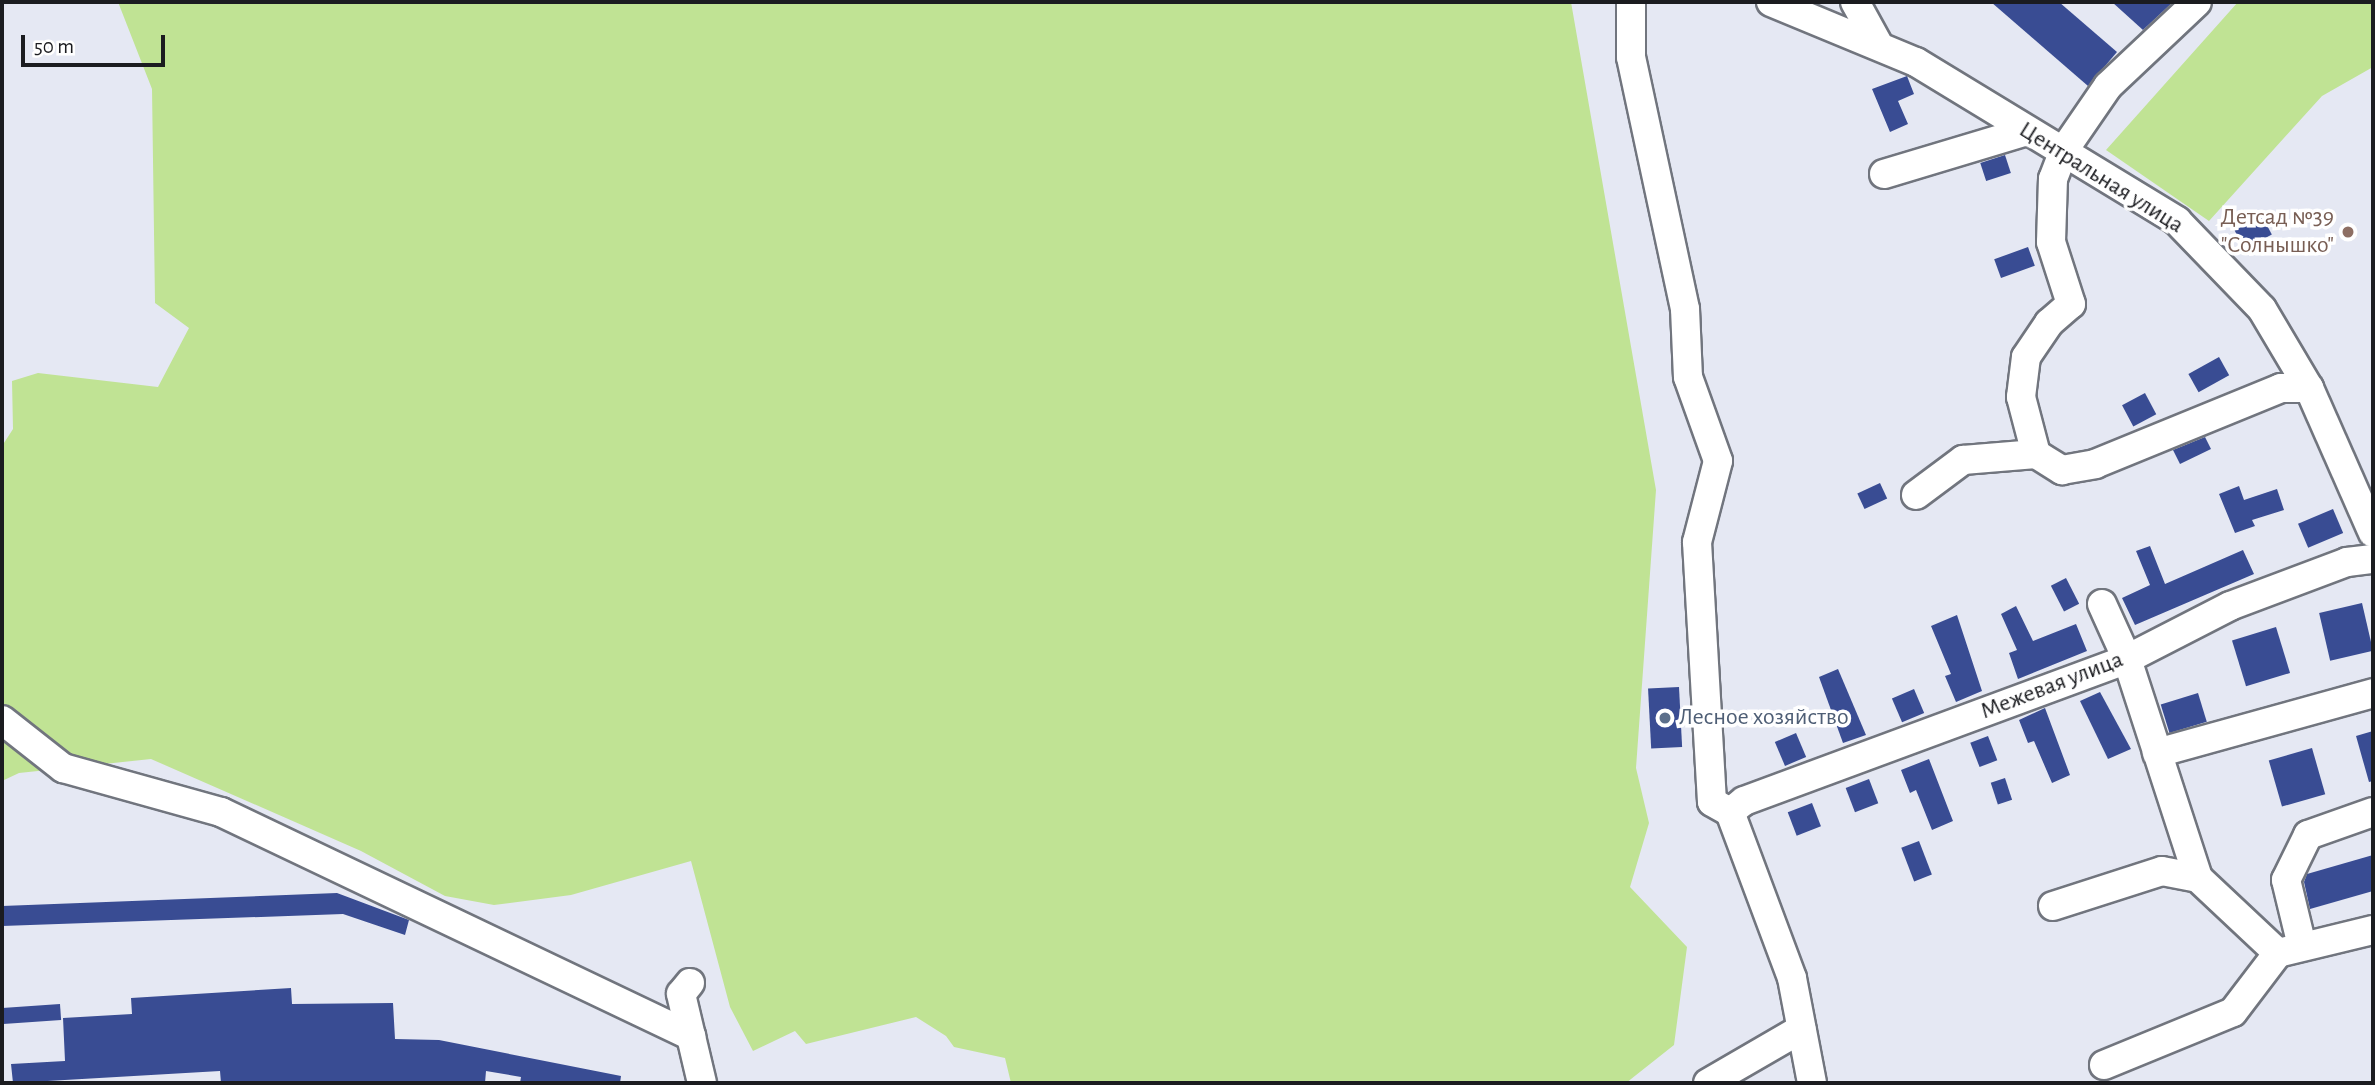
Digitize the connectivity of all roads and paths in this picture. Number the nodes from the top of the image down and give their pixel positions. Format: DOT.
graph roads {
  1 [pos="1631,2"];
  2 [pos="1772,2"];
  3 [pos="1855,2"];
  4 [pos="2197,2"];
  5 [pos="1877,42"];
  6 [pos="2027,131"];
  7 [pos="2064,150"];
  8 [pos="1884,174"];
  9 [pos="2309,388"];
  10 [pos="2036,454"];
  11 [pos="1916,495"];
  12 [pos="2373,533"];
  13 [pos="2373,559"];
  14 [pos="2102,604"];
  15 [pos="2127,659"];
  16 [pos="2373,692"];
  17 [pos="2,720"];
  18 [pos="2157,752"];
  19 [pos="1730,812"];
  20 [pos="2373,812"];
  21 [pos="2198,878"];
  22 [pos="2053,906"];
  23 [pos="2373,930"];
  24 [pos="2290,950"];
  25 [pos="690,983"];
  26 [pos="1801,1029"];
  27 [pos="691,1036"];
  28 [pos="2104,1065"];
  29 [pos="702,1083"];
  30 [pos="1708,1083"];
  31 [pos="1812,1083"];
  1 -- 19 [label="street"];
  2 -- 5 [label="street, Центральная улица"];
  3 -- 5 [label="street"];
  4 -- 7 [label="street"];
  5 -- 6 [label="street, Центральная улица"];
  6 -- 7 [label="street, Центральная улица"];
  6 -- 8 [label="street"];
  7 -- 9 [label="street, Центральная улица"];
  7 -- 10 [label="street"];
  9 -- 10 [label="street"];
  9 -- 12 [label="street, Центральная улица"];
  10 -- 11 [label="street"];
  13 -- 15 [label="street, Межевая улица"];
  14 -- 15 [label="street"];
  15 -- 18 [label="street"];
  15 -- 19 [label="street, Межевая улица"];
  16 -- 18 [label="street"];
  17 -- 27 [label="street"];
  18 -- 21 [label="street"];
  19 -- 26 [label="street"];
  20 -- 24 [label="street"];
  21 -- 22 [label="street"];
  21 -- 24 [label="street"];
  23 -- 24 [label="street"];
  24 -- 28 [label="street"];
  25 -- 27 [label="street"];
  26 -- 30 [label="street"];
  26 -- 31 [label="street"];
  27 -- 29 [label="street"];
}
